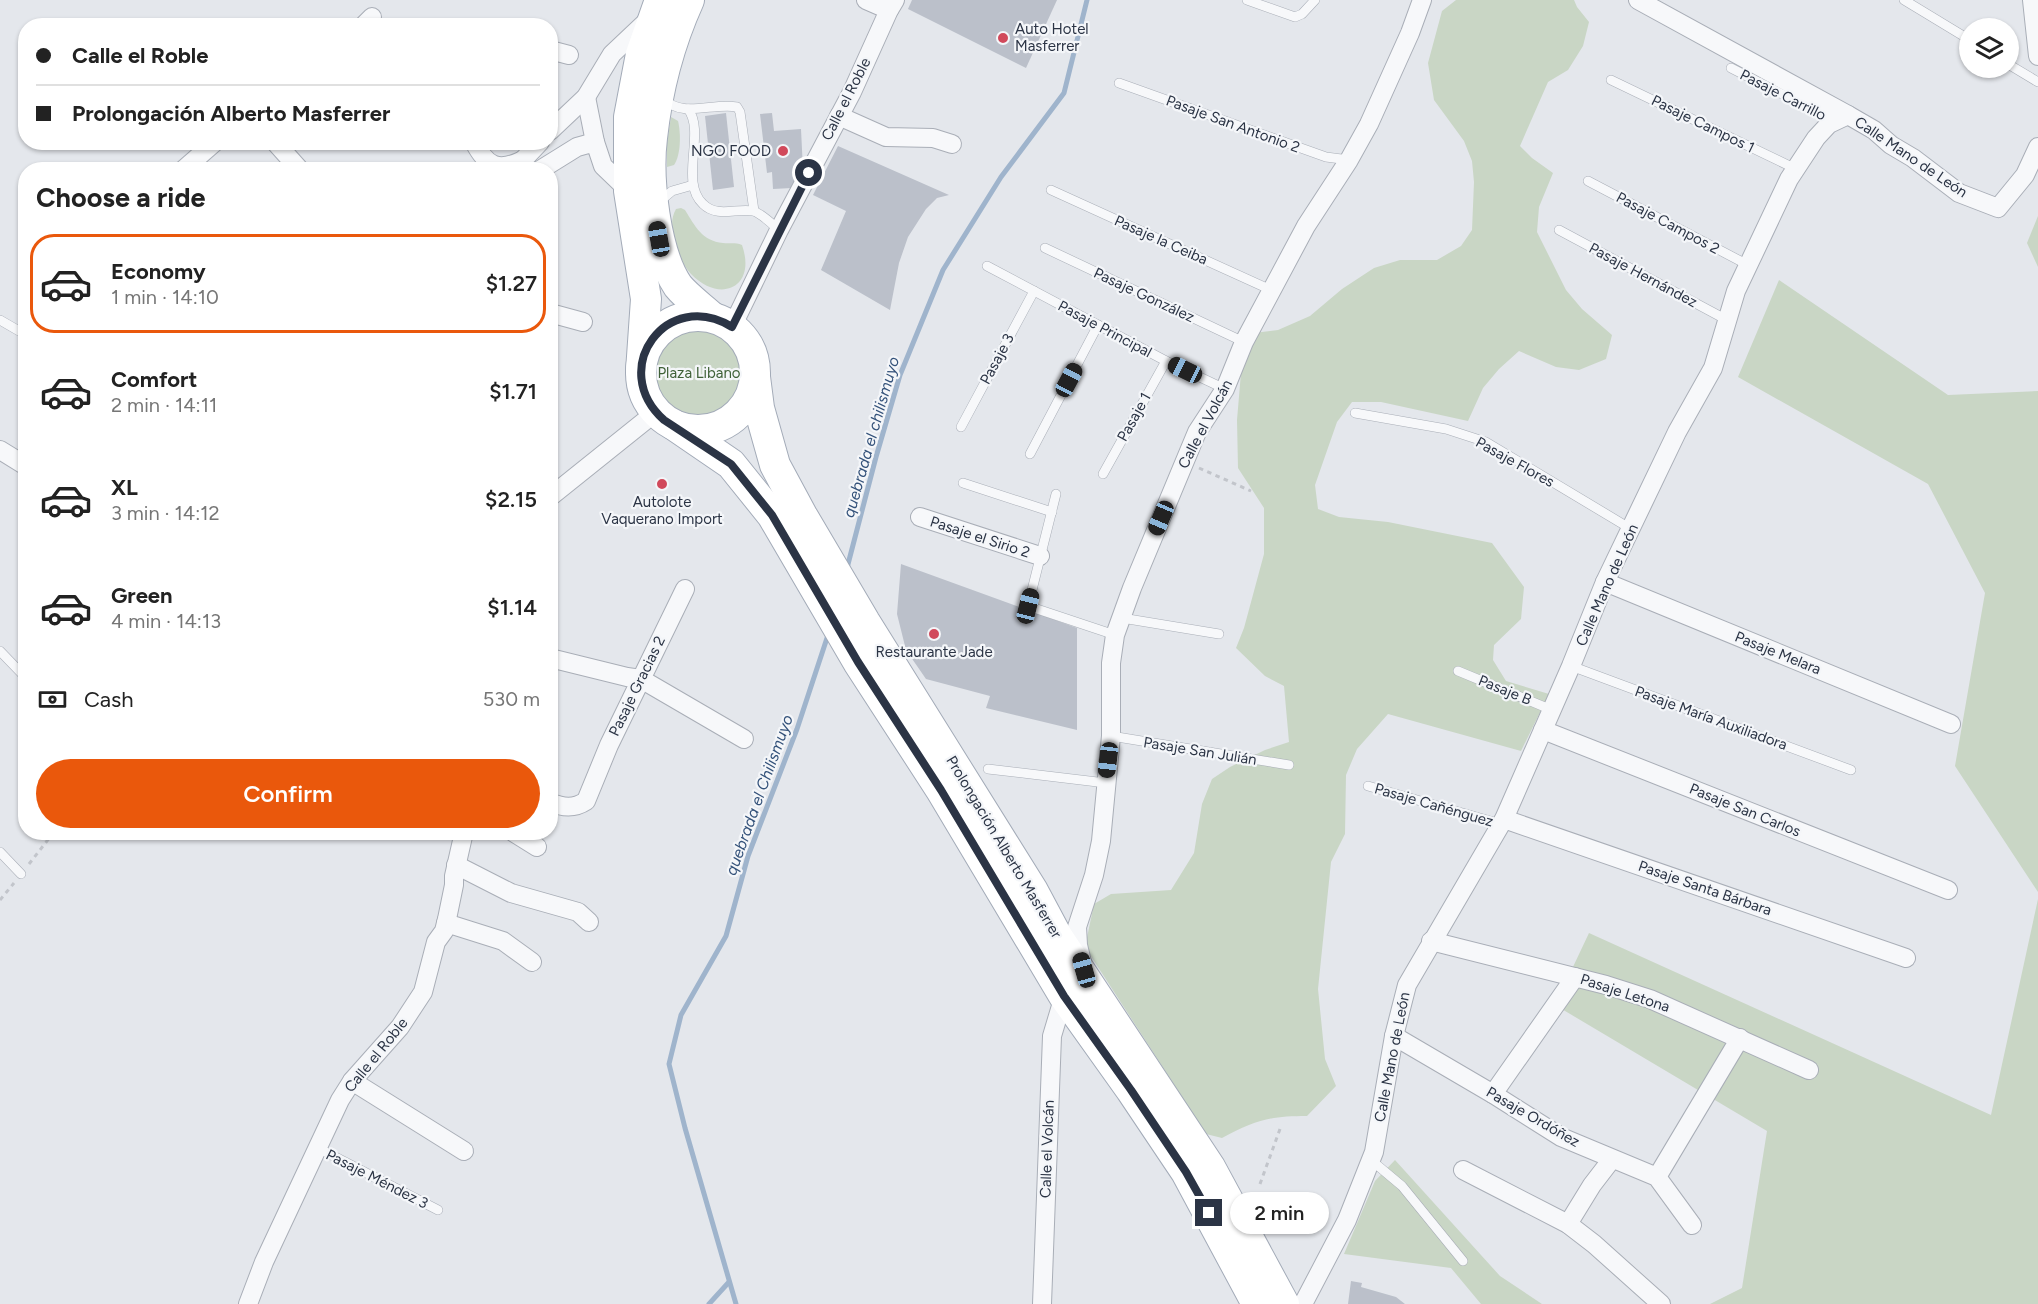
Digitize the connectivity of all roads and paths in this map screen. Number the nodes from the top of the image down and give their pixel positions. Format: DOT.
graph roads {
  1 [pos="689,0"];
  2 [pos="866,0"];
  3 [pos="1247,0"];
  4 [pos="1316,0"];
  5 [pos="1420,0"];
  6 [pos="1638,0"];
  7 [pos="1904,0"];
  8 [pos="2032,0"];
  9 [pos="892,5"];
  10 [pos="657,7"];
  11 [pos="1959,33"];
  12 [pos="558,52"];
  13 [pos="569,55"];
  14 [pos="2038,56"];
  15 [pos="1731,68"];
  16 [pos="2019,71"];
  17 [pos="1611,80"];
  18 [pos="1119,82"];
  19 [pos="2038,82"];
  20 [pos="660,93"];
  21 [pos="586,97"];
  22 [pos="688,109"];
  23 [pos="839,116"];
  24 [pos="1841,118"];
  25 [pos="558,123"];
  26 [pos="595,142"];
  27 [pos="952,144"];
  28 [pos="2038,147"];
  29 [pos="206,150"];
  30 [pos="282,150"];
  31 [pos="479,150"];
  32 [pos="1349,160"];
  33 [pos="192,162"];
  34 [pos="293,162"];
  35 [pos="489,162"];
  36 [pos="553,162"];
  37 [pos="1796,169"];
  38 [pos="1588,181"];
  39 [pos="693,185"];
  40 [pos="1051,190"];
  41 [pos="629,191"];
  42 [pos="654,207"];
  43 [pos="754,211"];
  44 [pos="779,230"];
  45 [pos="1559,230"];
  46 [pos="1045,248"];
  47 [pos="1748,265"];
  48 [pos="987,266"];
  49 [pos="1272,290"];
  50 [pos="1034,291"];
  51 [pos="558,315"];
  52 [pos="0,320"];
  53 [pos="1728,320"];
  54 [pos="584,322"];
  55 [pos="722,322"];
  56 [pos="1098,325"];
  57 [pos="18,330"];
  58 [pos="1244,342"];
  59 [pos="1166,361"];
  60 [pos="641,371"];
  61 [pos="755,377"];
  62 [pos="1225,389"];
  63 [pos="1355,413"];
  64 [pos="665,419"];
  65 [pos="961,427"];
  66 [pos="0,450"];
  67 [pos="1029,454"];
  68 [pos="18,461"];
  69 [pos="1184,461"];
  70 [pos="1103,474"];
  71 [pos="963,483"];
  72 [pos="1251,491"];
  73 [pos="558,492"];
  74 [pos="1056,494"];
  75 [pos="1052,512"];
  76 [pos="920,517"];
  77 [pos="1631,529"];
  78 [pos="1040,556"];
  79 [pos="1605,582"];
  80 [pos="685,589"];
  81 [pos="1119,627"];
  82 [pos="1219,634"];
  83 [pos="0,651"];
  84 [pos="558,660"];
  85 [pos="1571,666"];
  86 [pos="18,670"];
  87 [pos="1458,671"];
  88 [pos="641,679"];
  89 [pos="1552,710"];
  90 [pos="1951,724"];
  91 [pos="1543,730"];
  92 [pos="1111,736"];
  93 [pos="744,739"];
  94 [pos="1289,765"];
  95 [pos="988,769"];
  96 [pos="1851,770"];
  97 [pos="1106,783"];
  98 [pos="1368,786"];
  99 [pos="558,806"];
  100 [pos="1502,821"];
  101 [pos="462,840"];
  102 [pos="526,840"];
  103 [pos="537,847"];
  104 [pos="0,852"];
  105 [pos="456,865"];
  106 [pos="21,874"];
  107 [pos="1948,890"];
  108 [pos="589,922"];
  109 [pos="446,923"];
  110 [pos="1431,941"];
  111 [pos="1906,958"];
  112 [pos="531,962"];
  113 [pos="1575,977"];
  114 [pos="1076,990"];
  115 [pos="1394,1036"];
  116 [pos="1740,1038"];
  117 [pos="1809,1070"];
  118 [pos="352,1081"];
  119 [pos="1494,1094"];
  120 [pos="1280,1129"];
  121 [pos="316,1148"];
  122 [pos="464,1151"];
  123 [pos="1612,1159"];
  124 [pos="1371,1160"];
  125 [pos="1463,1170"];
  126 [pos="1657,1177"];
  127 [pos="1260,1184"];
  128 [pos="438,1210"];
  129 [pos="1568,1224"];
  130 [pos="1692,1225"];
  131 [pos="1463,1261"];
  132 [pos="248,1304"];
  133 [pos="1042,1304"];
  134 [pos="1257,1304"];
  135 [pos="1284,1304"];
  136 [pos="1303,1304"];
  137 [pos="1661,1304"];
  1 -- 20 [label="main road"];
  2 -- 9 [label="street"];
  3 -- 4 [label="lane"];
  5 -- 32 [label="street, Calle el Volcán"];
  6 -- 24 [label="street"];
  7 -- 11 [label="lane"];
  8 -- 14 [label="street"];
  9 -- 23 [label="street, Calle el Roble"];
  10 -- 21 [label="street"];
  10 -- 41 [label="main road"];
  12 -- 13 [label="street"];
  15 -- 24 [label="lane, Pasaje Carrillo"];
  16 -- 19 [label="lane"];
  17 -- 37 [label="lane, Pasaje Campos 1"];
  18 -- 32 [label="lane, Pasaje San Antonio 2"];
  20 -- 22 [label="lane"];
  20 -- 42 [label="main road"];
  21 -- 25 [label="street"];
  21 -- 26 [label="street"];
  22 -- 39 [label="lane"];
  22 -- 43 [label="lane"];
  23 -- 27 [label="street"];
  23 -- 44 [label="street, Calle el Roble"];
  24 -- 28 [label="street, Calle Mano de León"];
  24 -- 37 [label="street, Calle Mano de León"];
  26 -- 36 [label="street"];
  26 -- 41 [label="street"];
  29 -- 33 [label="street"];
  30 -- 34 [label="street"];
  31 -- 35 [label="street"];
  32 -- 49 [label="street, Calle el Volcán"];
  37 -- 47 [label="street, Calle Mano de León"];
  38 -- 47 [label="lane, Pasaje Campos 2"];
  39 -- 42 [label="lane"];
  39 -- 43 [label="lane"];
  40 -- 49 [label="lane, Pasaje la Ceiba"];
  41 -- 60 [label="main road"];
  42 -- 55 [label="main road"];
  43 -- 44 [label="lane"];
  44 -- 55 [label="street, Calle el Roble"];
  45 -- 53 [label="lane, Pasaje Hernández"];
  46 -- 58 [label="lane, Pasaje González"];
  47 -- 53 [label="street, Calle Mano de León"];
  48 -- 50 [label="lane, Pasaje Principal"];
  49 -- 58 [label="street, Calle el Volcán"];
  50 -- 56 [label="lane, Pasaje Principal"];
  50 -- 65 [label="lane, Pasaje 3"];
  51 -- 54 [label="street"];
  52 -- 57 [label="lane"];
  53 -- 77 [label="street, Calle Mano de León"];
  55 -- 60 [label="main road"];
  55 -- 61 [label="main road"];
  56 -- 59 [label="lane, Pasaje Principal"];
  56 -- 67 [label="lane"];
  58 -- 62 [label="street, Calle el Volcán"];
  59 -- 62 [label="lane, Pasaje Principal"];
  59 -- 70 [label="lane, Pasaje 1"];
  60 -- 64 [label="main road"];
  61 -- 64 [label="main road"];
  61 -- 114 [label="main road, Prolongación Alberto Masferrer"];
  62 -- 69 [label="street, Calle el Volcán"];
  63 -- 77 [label="lane, Pasaje Flores"];
  64 -- 73 [label="street"];
  64 -- 114 [label="main road, Prolongación Alberto Masferrer"];
  66 -- 68 [label="street"];
  69 -- 72 [label="path"];
  69 -- 81 [label="street, Calle el Volcán"];
  71 -- 75 [label="lane"];
  74 -- 75 [label="lane"];
  75 -- 78 [label="lane"];
  76 -- 78 [label="street, Pasaje el Sirio 2"];
  77 -- 79 [label="street, Calle Mano de León"];
  78 -- 81 [label="lane"];
  79 -- 85 [label="street, Calle Mano de León"];
  79 -- 90 [label="street, Pasaje Melara"];
  80 -- 88 [label="street, Pasaje Gracias 2"];
  81 -- 82 [label="lane"];
  81 -- 92 [label="street, Calle el Volcán"];
  83 -- 86 [label="lane"];
  84 -- 88 [label="street"];
  85 -- 89 [label="street, Calle Mano de León"];
  85 -- 96 [label="lane, Pasaje María Auxiliadora"];
  87 -- 89 [label="lane, Pasaje B"];
  88 -- 93 [label="street"];
  88 -- 99 [label="street, Pasaje Gracias 2"];
  89 -- 91 [label="street, Calle Mano de León"];
  91 -- 100 [label="street, Calle Mano de León"];
  91 -- 107 [label="street, Pasaje San Carlos"];
  92 -- 94 [label="lane, Pasaje San Julián"];
  92 -- 97 [label="street, Calle el Volcán"];
  95 -- 97 [label="lane"];
  97 -- 114 [label="street, Calle el Volcán"];
  98 -- 100 [label="lane, Pasaje Cañénguez"];
  100 -- 110 [label="street, Calle Mano de León"];
  100 -- 111 [label="street, Pasaje Santa Bárbara"];
  101 -- 105 [label="street, Calle el Roble"];
  102 -- 103 [label="street"];
  104 -- 106 [label="lane"];
  105 -- 108 [label="street"];
  105 -- 109 [label="street, Calle el Roble"];
  109 -- 112 [label="street"];
  109 -- 118 [label="street, Calle el Roble"];
  110 -- 113 [label="street, Pasaje Letona"];
  110 -- 115 [label="street, Calle Mano de León"];
  113 -- 116 [label="street, Pasaje Letona"];
  113 -- 119 [label="street"];
  114 -- 133 [label="street, Calle el Volcán"];
  114 -- 134 [label="main road, Prolongación Alberto Masferrer"];
  114 -- 135 [label="main road, Prolongación Alberto Masferrer"];
  115 -- 119 [label="street, Pasaje Ordóñez"];
  115 -- 124 [label="street, Calle Mano de León"];
  116 -- 117 [label="street, Pasaje Letona"];
  116 -- 126 [label="street"];
  118 -- 121 [label="street, Calle el Roble"];
  118 -- 122 [label="street"];
  119 -- 123 [label="street, Pasaje Ordóñez"];
  120 -- 127 [label="path"];
  121 -- 128 [label="lane, Pasaje Méndez 3"];
  121 -- 132 [label="street, Calle el Roble"];
  123 -- 126 [label="street, Pasaje Ordóñez"];
  123 -- 129 [label="street"];
  124 -- 131 [label="lane"];
  124 -- 136 [label="street, Calle Mano de León"];
  125 -- 129 [label="street"];
  126 -- 130 [label="street"];
  129 -- 137 [label="street"];
}
